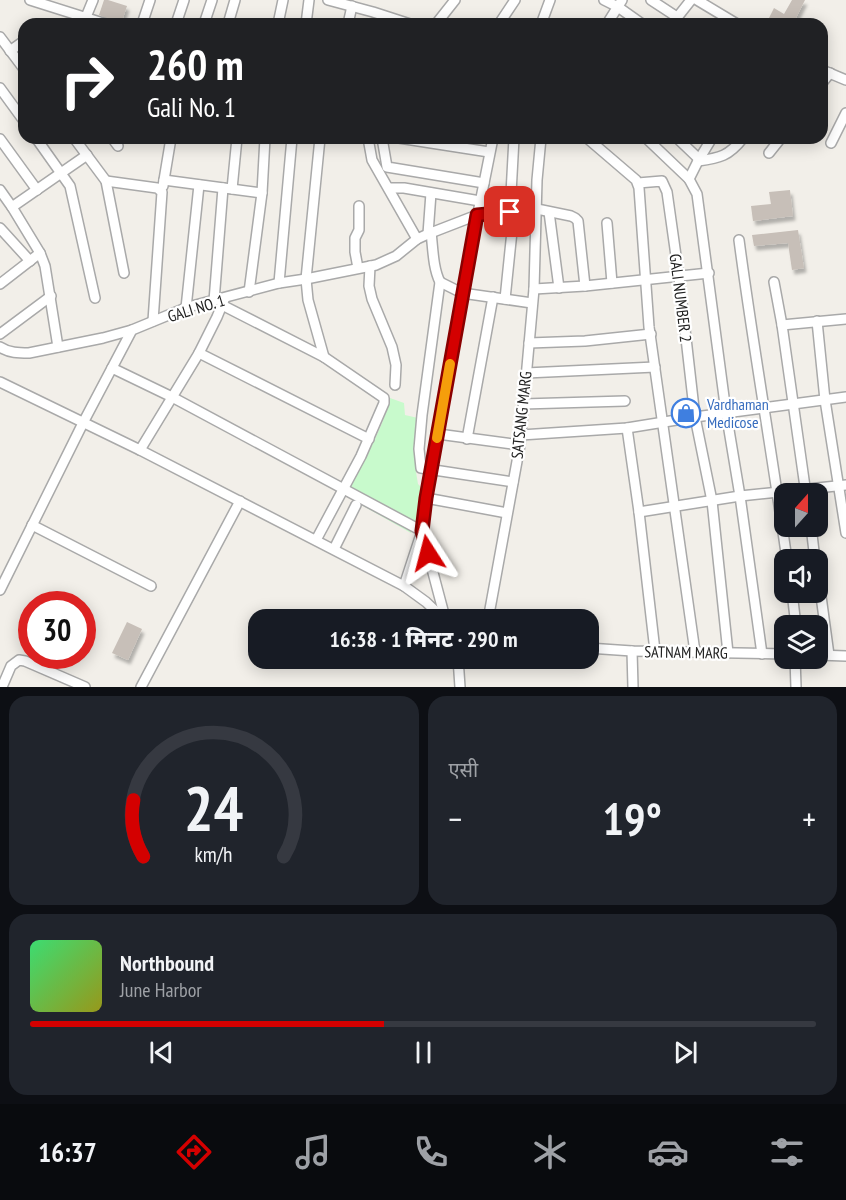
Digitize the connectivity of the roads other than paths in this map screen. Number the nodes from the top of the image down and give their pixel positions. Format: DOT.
graph roads {
  1 [pos="30,0"];
  2 [pos="93,0"];
  3 [pos="150,0"];
  4 [pos="184,0"];
  5 [pos="212,0"];
  6 [pos="235,0"];
  7 [pos="283,0"];
  8 [pos="309,0"];
  9 [pos="327,0"];
  10 [pos="455,0"];
  11 [pos="515,0"];
  12 [pos="550,0"];
  13 [pos="604,0"];
  14 [pos="651,0"];
  15 [pos="691,0"];
  16 [pos="697,0"];
  17 [pos="58,4"];
  18 [pos="620,4"];
  19 [pos="712,4"];
  20 [pos="358,5"];
  21 [pos="723,16"];
  22 [pos="86,17"];
  23 [pos="89,18"];
  24 [pos="144,18"];
  25 [pos="178,18"];
  26 [pos="206,18"];
  27 [pos="230,18"];
  28 [pos="279,18"];
  29 [pos="307,18"];
  30 [pos="394,18"];
  31 [pos="441,18"];
  32 [pos="503,18"];
  33 [pos="543,18"];
  34 [pos="611,18"];
  35 [pos="635,18"];
  36 [pos="671,18"];
  37 [pos="676,18"];
  38 [pos="726,18"];
  39 [pos="0,37"];
  40 [pos="18,45"];
  41 [pos="10,51"];
  42 [pos="18,61"];
  43 [pos="828,73"];
  44 [pos="846,80"];
  45 [pos="0,87"];
  46 [pos="18,112"];
  47 [pos="846,113"];
  48 [pos="0,139"];
  49 [pos="831,143"];
  50 [pos="40,144"];
  51 [pos="78,144"];
  52 [pos="170,144"];
  53 [pos="236,144"];
  54 [pos="266,144"];
  55 [pos="291,144"];
  56 [pos="319,144"];
  57 [pos="369,144"];
  58 [pos="383,144"];
  59 [pos="438,144"];
  60 [pos="491,144"];
  61 [pos="514,144"];
  62 [pos="540,144"];
  63 [pos="594,144"];
  64 [pos="652,144"];
  65 [pos="683,144"];
  66 [pos="708,144"];
  67 [pos="738,144"];
  68 [pos="776,144"];
  69 [pos="489,152"];
  70 [pos="769,153"];
  71 [pos="87,156"];
  72 [pos="699,160"];
  73 [pos="62,173"];
  74 [pos="690,179"];
  75 [pos="164,180"];
  76 [pos="106,181"];
  77 [pos="484,183"];
  78 [pos="638,183"];
  79 [pos="199,185"];
  80 [pos="227,188"];
  81 [pos="389,188"];
  82 [pos="0,190"];
  83 [pos="37,190"];
  84 [pos="162,192"];
  85 [pos="262,193"];
  86 [pos="431,193"];
  87 [pos="480,201"];
  88 [pos="359,206"];
  89 [pos="12,207"];
  90 [pos="537,209"];
  91 [pos="512,212"];
  92 [pos="549,212"];
  93 [pos="477,215"];
  94 [pos="607,223"];
  95 [pos="0,228"];
  96 [pos="430,233"];
  97 [pos="417,239"];
  98 [pos="739,240"];
  99 [pos="40,253"];
  100 [pos="30,261"];
  101 [pos="370,266"];
  102 [pos="358,268"];
  103 [pos="124,273"];
  104 [pos="709,273"];
  105 [pos="679,277"];
  106 [pos="306,279"];
  107 [pos="646,280"];
  108 [pos="441,282"];
  109 [pos="774,282"];
  110 [pos="612,283"];
  111 [pos="0,284"];
  112 [pos="279,284"];
  113 [pos="585,286"];
  114 [pos="559,288"];
  115 [pos="534,289"];
  116 [pos="249,292"];
  117 [pos="462,293"];
  118 [pos="51,296"];
  119 [pos="493,297"];
  120 [pos="95,298"];
  121 [pos="505,299"];
  122 [pos="220,302"];
  123 [pos="532,303"];
  124 [pos="186,308"];
  125 [pos="846,319"];
  126 [pos="153,321"];
  127 [pos="817,321"];
  128 [pos="782,325"];
  129 [pos="132,330"];
  130 [pos="0,334"];
  131 [pos="651,334"];
  132 [pos="529,343"];
  133 [pos="58,347"];
  134 [pos="2,349"];
  135 [pos="199,353"];
  136 [pos="324,357"];
  137 [pos="656,367"];
  138 [pos="112,368"];
  139 [pos="526,373"];
  140 [pos="0,382"];
  141 [pos="395,385"];
  142 [pos="172,397"];
  143 [pos="846,397"];
  144 [pos="625,400"];
  145 [pos="825,400"];
  146 [pos="523,404"];
  147 [pos="793,404"];
  148 [pos="764,408"];
  149 [pos="726,412"];
  150 [pos="695,417"];
  151 [pos="77,418"];
  152 [pos="663,422"];
  153 [pos="627,428"];
  154 [pos="438,434"];
  155 [pos="369,439"];
  156 [pos="467,439"];
  157 [pos="520,440"];
  158 [pos="140,450"];
  159 [pos="431,470"];
  160 [pos="513,482"];
  161 [pos="776,483"];
  162 [pos="804,483"];
  163 [pos="843,485"];
  164 [pos="828,487"];
  165 [pos="343,489"];
  166 [pos="774,493"];
  167 [pos="740,496"];
  168 [pos="426,498"];
  169 [pos="240,501"];
  170 [pos="711,501"];
  171 [pos="356,505"];
  172 [pos="674,507"];
  173 [pos="639,512"];
  174 [pos="507,513"];
  175 [pos="32,525"];
  176 [pos="422,531"];
  177 [pos="846,533"];
  178 [pos="316,540"];
  179 [pos="334,549"];
  180 [pos="151,586"];
  181 [pos="404,586"];
  182 [pos="0,590"];
  183 [pos="822,603"];
  184 [pos="434,609"];
  185 [pos="442,609"];
  186 [pos="490,609"];
  187 [pos="599,649"];
  188 [pos="632,651"];
  189 [pos="654,651"];
  190 [pos="695,652"];
  191 [pos="728,653"];
  192 [pos="762,654"];
  193 [pos="774,654"];
  194 [pos="829,655"];
  195 [pos="846,656"];
  196 [pos="459,669"];
  197 [pos="795,669"];
  198 [pos="2,687"];
  199 [pos="85,687"];
  200 [pos="141,687"];
  201 [pos="460,687"];
  202 [pos="633,687"];
  203 [pos="796,687"];
  1 -- 17 [label="street"];
  2 -- 22 [label="street"];
  3 -- 24 [label="street"];
  4 -- 25 [label="street"];
  5 -- 26 [label="street"];
  6 -- 27 [label="street"];
  7 -- 28 [label="street"];
  8 -- 29 [label="street"];
  9 -- 20 [label="street"];
  10 -- 31 [label="street"];
  11 -- 32 [label="street"];
  12 -- 33 [label="street"];
  13 -- 18 [label="street"];
  14 -- 36 [label="street"];
  15 -- 37 [label="street"];
  16 -- 19 [label="street"];
  17 -- 22 [label="street"];
  18 -- 34 [label="street"];
  18 -- 35 [label="street"];
  19 -- 21 [label="street"];
  20 -- 30 [label="street"];
  21 -- 38 [label="street"];
  22 -- 23 [label="street"];
  39 -- 41 [label="street"];
  40 -- 41 [label="street"];
  41 -- 42 [label="street"];
  43 -- 44 [label="street"];
  45 -- 46 [label="street"];
  47 -- 49 [label="street"];
  48 -- 83 [label="street"];
  50 -- 73 [label="street"];
  51 -- 71 [label="street"];
  52 -- 75 [label="street"];
  53 -- 80 [label="street"];
  54 -- 85 [label="street"];
  55 -- 112 [label="street"];
  56 -- 106 [label="street"];
  57 -- 81 [label="street"];
  58 -- 77 [label="street"];
  59 -- 69 [label="street"];
  60 -- 69 [label="street"];
  61 -- 91 [label="street"];
  62 -- 90 [label="street, SATSANG MARG"];
  63 -- 78 [label="street"];
  64 -- 74 [label="street"];
  65 -- 72 [label="street"];
  66 -- 72 [label="street"];
  67 -- 72 [label="street"];
  68 -- 70 [label="street"];
  69 -- 77 [label="street"];
  71 -- 73 [label="street"];
  71 -- 76 [label="street"];
  72 -- 74 [label="street"];
  73 -- 83 [label="street"];
  73 -- 120 [label="street"];
  74 -- 104 [label="street"];
  75 -- 79 [label="street"];
  75 -- 84 [label="street"];
  76 -- 84 [label="street"];
  76 -- 103 [label="street"];
  77 -- 87 [label="street"];
  78 -- 105 [label="street, GALI NUMBER 2"];
  78 -- 107 [label="street"];
  79 -- 80 [label="street"];
  79 -- 124 [label="street"];
  80 -- 85 [label="street"];
  80 -- 122 [label="street"];
  81 -- 86 [label="street"];
  81 -- 97 [label="street"];
  82 -- 89 [label="street"];
  83 -- 89 [label="street"];
  84 -- 126 [label="street"];
  85 -- 116 [label="street"];
  86 -- 87 [label="street"];
  86 -- 96 [label="street"];
  87 -- 93 [label="street"];
  88 -- 102 [label="street"];
  89 -- 99 [label="street"];
  90 -- 91 [label="street, GALI NO. 1"];
  90 -- 92 [label="street"];
  90 -- 115 [label="street, SATSANG MARG"];
  91 -- 93 [label="street, GALI NO. 1"];
  91 -- 121 [label="street"];
  92 -- 113 [label="street"];
  92 -- 114 [label="street"];
  93 -- 96 [label="street, GALI NO. 1"];
  93 -- 117 [label="street"];
  94 -- 110 [label="street"];
  95 -- 100 [label="street"];
  96 -- 97 [label="street, GALI NO. 1"];
  96 -- 108 [label="street"];
  97 -- 101 [label="street, GALI NO. 1"];
  98 -- 148 [label="street"];
  99 -- 100 [label="street"];
  99 -- 118 [label="street"];
  100 -- 111 [label="street"];
  101 -- 102 [label="street, GALI NO. 1"];
  101 -- 141 [label="street"];
  102 -- 106 [label="street, GALI NO. 1"];
  104 -- 105 [label="street"];
  104 -- 149 [label="street"];
  105 -- 107 [label="street"];
  105 -- 150 [label="street, GALI NUMBER 2"];
  106 -- 112 [label="street, GALI NO. 1"];
  106 -- 136 [label="street"];
  107 -- 110 [label="street"];
  107 -- 131 [label="street"];
  108 -- 117 [label="street"];
  108 -- 159 [label="street"];
  109 -- 128 [label="street"];
  110 -- 113 [label="street"];
  112 -- 116 [label="street, GALI NO. 1"];
  113 -- 114 [label="street"];
  114 -- 115 [label="street"];
  115 -- 123 [label="street, SATSANG MARG"];
  116 -- 122 [label="street, GALI NO. 1"];
  117 -- 119 [label="street"];
  117 -- 154 [label="street"];
  118 -- 130 [label="street"];
  118 -- 133 [label="street"];
  119 -- 121 [label="street"];
  119 -- 156 [label="street"];
  121 -- 123 [label="street"];
  122 -- 124 [label="street, GALI NO. 1"];
  122 -- 135 [label="street"];
  122 -- 136 [label="street"];
  123 -- 132 [label="street, SATSANG MARG"];
  124 -- 126 [label="street, GALI NO. 1"];
  125 -- 127 [label="street"];
  126 -- 129 [label="street, GALI NO. 1"];
  127 -- 128 [label="street"];
  127 -- 145 [label="street"];
  128 -- 147 [label="street"];
  129 -- 133 [label="street, GALI NO. 1"];
  129 -- 138 [label="street"];
  131 -- 132 [label="street"];
  131 -- 137 [label="street"];
  132 -- 139 [label="street, SATSANG MARG"];
  133 -- 134 [label="street, GALI NO. 1"];
  135 -- 142 [label="street"];
  135 -- 155 [label="street"];
  136 -- 155 [label="street"];
  137 -- 139 [label="street"];
  137 -- 152 [label="street"];
  138 -- 142 [label="street"];
  138 -- 151 [label="street"];
  139 -- 146 [label="street, SATSANG MARG"];
  140 -- 151 [label="street"];
  142 -- 158 [label="street"];
  142 -- 165 [label="street"];
  143 -- 145 [label="street"];
  144 -- 146 [label="street"];
  145 -- 147 [label="street"];
  145 -- 163 [label="street"];
  146 -- 157 [label="street, SATSANG MARG"];
  147 -- 148 [label="street"];
  147 -- 162 [label="street"];
  148 -- 149 [label="street"];
  148 -- 161 [label="street"];
  149 -- 150 [label="street"];
  149 -- 167 [label="street"];
  150 -- 152 [label="street"];
  150 -- 170 [label="street, GALI NUMBER 2"];
  151 -- 158 [label="street"];
  151 -- 175 [label="street"];
  152 -- 153 [label="street"];
  152 -- 172 [label="street"];
  153 -- 157 [label="street"];
  153 -- 173 [label="street"];
  154 -- 156 [label="street"];
  154 -- 159 [label="street"];
  155 -- 165 [label="street"];
  156 -- 157 [label="street"];
  157 -- 160 [label="street, SATSANG MARG"];
  158 -- 169 [label="street"];
  159 -- 160 [label="street"];
  159 -- 168 [label="street"];
  160 -- 174 [label="street, SATSANG MARG"];
  163 -- 164 [label="street"];
  163 -- 177 [label="street"];
  165 -- 176 [label="street"];
  165 -- 178 [label="street"];
  166 -- 167 [label="street"];
  167 -- 170 [label="street"];
  167 -- 192 [label="street"];
  168 -- 174 [label="street"];
  168 -- 176 [label="street"];
  169 -- 178 [label="street"];
  169 -- 200 [label="street"];
  170 -- 172 [label="street"];
  170 -- 191 [label="street, GALI NUMBER 2"];
  171 -- 179 [label="street"];
  172 -- 173 [label="street"];
  172 -- 190 [label="street"];
  173 -- 189 [label="street"];
  174 -- 186 [label="street, SATSANG MARG"];
  175 -- 180 [label="street"];
  175 -- 182 [label="street"];
  176 -- 181 [label="street"];
  176 -- 185 [label="street"];
  178 -- 179 [label="street"];
  179 -- 181 [label="street"];
  181 -- 184 [label="street"];
  183 -- 194 [label="street"];
  187 -- 188 [label="street, SATNAM MARG"];
  188 -- 189 [label="street, SATNAM MARG"];
  188 -- 202 [label="street"];
  189 -- 190 [label="street, SATNAM MARG"];
  190 -- 191 [label="street, SATNAM MARG"];
  191 -- 192 [label="street, SATNAM MARG"];
  192 -- 193 [label="street, SATNAM MARG"];
  194 -- 195 [label="street"];
  196 -- 201 [label="street"];
  197 -- 203 [label="street"];
  198 -- 199 [label="street"];
}
